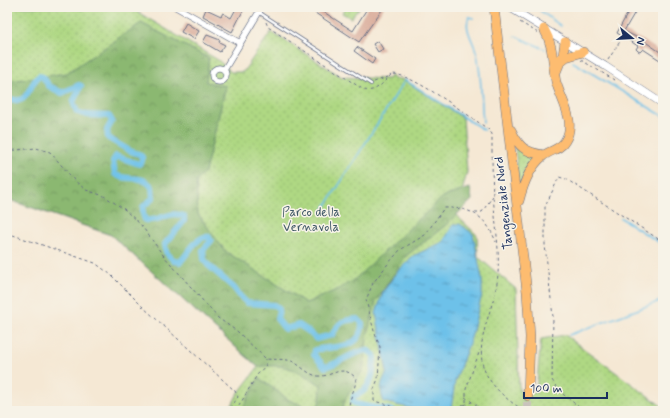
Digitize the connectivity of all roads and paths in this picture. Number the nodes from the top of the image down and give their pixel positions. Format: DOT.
graph roads {
  1 [pos="74,7"];
  2 [pos="84,7"];
  3 [pos="176,7"];
  4 [pos="494,7"];
  5 [pos="509,7"];
  6 [pos="261,10"];
  7 [pos="266,16"];
  8 [pos="521,19"];
  9 [pos="543,32"];
  10 [pos="621,40"];
  11 [pos="565,42"];
  12 [pos="240,43"];
  13 [pos="581,55"];
  14 [pos="557,60"];
  15 [pos="605,66"];
  16 [pos="224,70"];
  17 [pos="388,77"];
  18 [pos="618,82"];
  19 [pos="371,84"];
  20 [pos="663,104"];
  21 [pos="508,124"];
  22 [pos="7,151"];
  23 [pos="544,155"];
  24 [pos="493,195"];
  25 [pos="518,207"];
  26 [pos="474,213"];
  27 [pos="7,233"];
  28 [pos="496,242"];
  29 [pos="663,242"];
  30 [pos="480,349"];
  31 [pos="266,359"];
  32 [pos="528,396"];
  33 [pos="466,398"];
  34 [pos="473,402"];
  35 [pos="463,406"];
  36 [pos="231,411"];
  37 [pos="236,411"];
  38 [pos="349,411"];
  39 [pos="409,411"];
  40 [pos="458,411"];
  41 [pos="484,411"];
  42 [pos="526,411"];
  43 [pos="584,411"];
  1 -- 2 [label="lane"];
  3 -- 12 [label="street"];
  4 -- 21 [label="highway, Tangenziale Nord"];
  5 -- 8 [label="street"];
  6 -- 7 [label="lane"];
  6 -- 12 [label="street"];
  7 -- 17 [label="path"];
  7 -- 19 [label="lane"];
  8 -- 9 [label="street"];
  8 -- 9 [label="path"];
  9 -- 11 [label="street"];
  9 -- 14 [label="highway"];
  10 -- 15 [label="path"];
  11 -- 13 [label="street"];
  11 -- 14 [label="highway"];
  12 -- 16 [label="street"];
  13 -- 14 [label="highway"];
  13 -- 15 [label="street"];
  13 -- 18 [label="path"];
  14 -- 23 [label="highway"];
  15 -- 20 [label="street"];
  17 -- 19 [label="path"];
  17 -- 24 [label="path"];
  21 -- 23 [label="highway"];
  21 -- 25 [label="highway, Tangenziale Nord"];
  22 -- 31 [label="path"];
  23 -- 25 [label="highway"];
  24 -- 26 [label="path"];
  24 -- 28 [label="path"];
  25 -- 32 [label="highway, Tangenziale Nord"];
  26 -- 28 [label="path"];
  26 -- 39 [label="path"];
  27 -- 36 [label="path"];
  28 -- 30 [label="path"];
  29 -- 43 [label="path"];
  30 -- 33 [label="path"];
  30 -- 42 [label="path"];
  31 -- 37 [label="path"];
  31 -- 38 [label="path"];
  33 -- 34 [label="path"];
  33 -- 35 [label="path"];
  34 -- 35 [label="path"];
  34 -- 41 [label="path"];
  35 -- 40 [label="path"];
}
